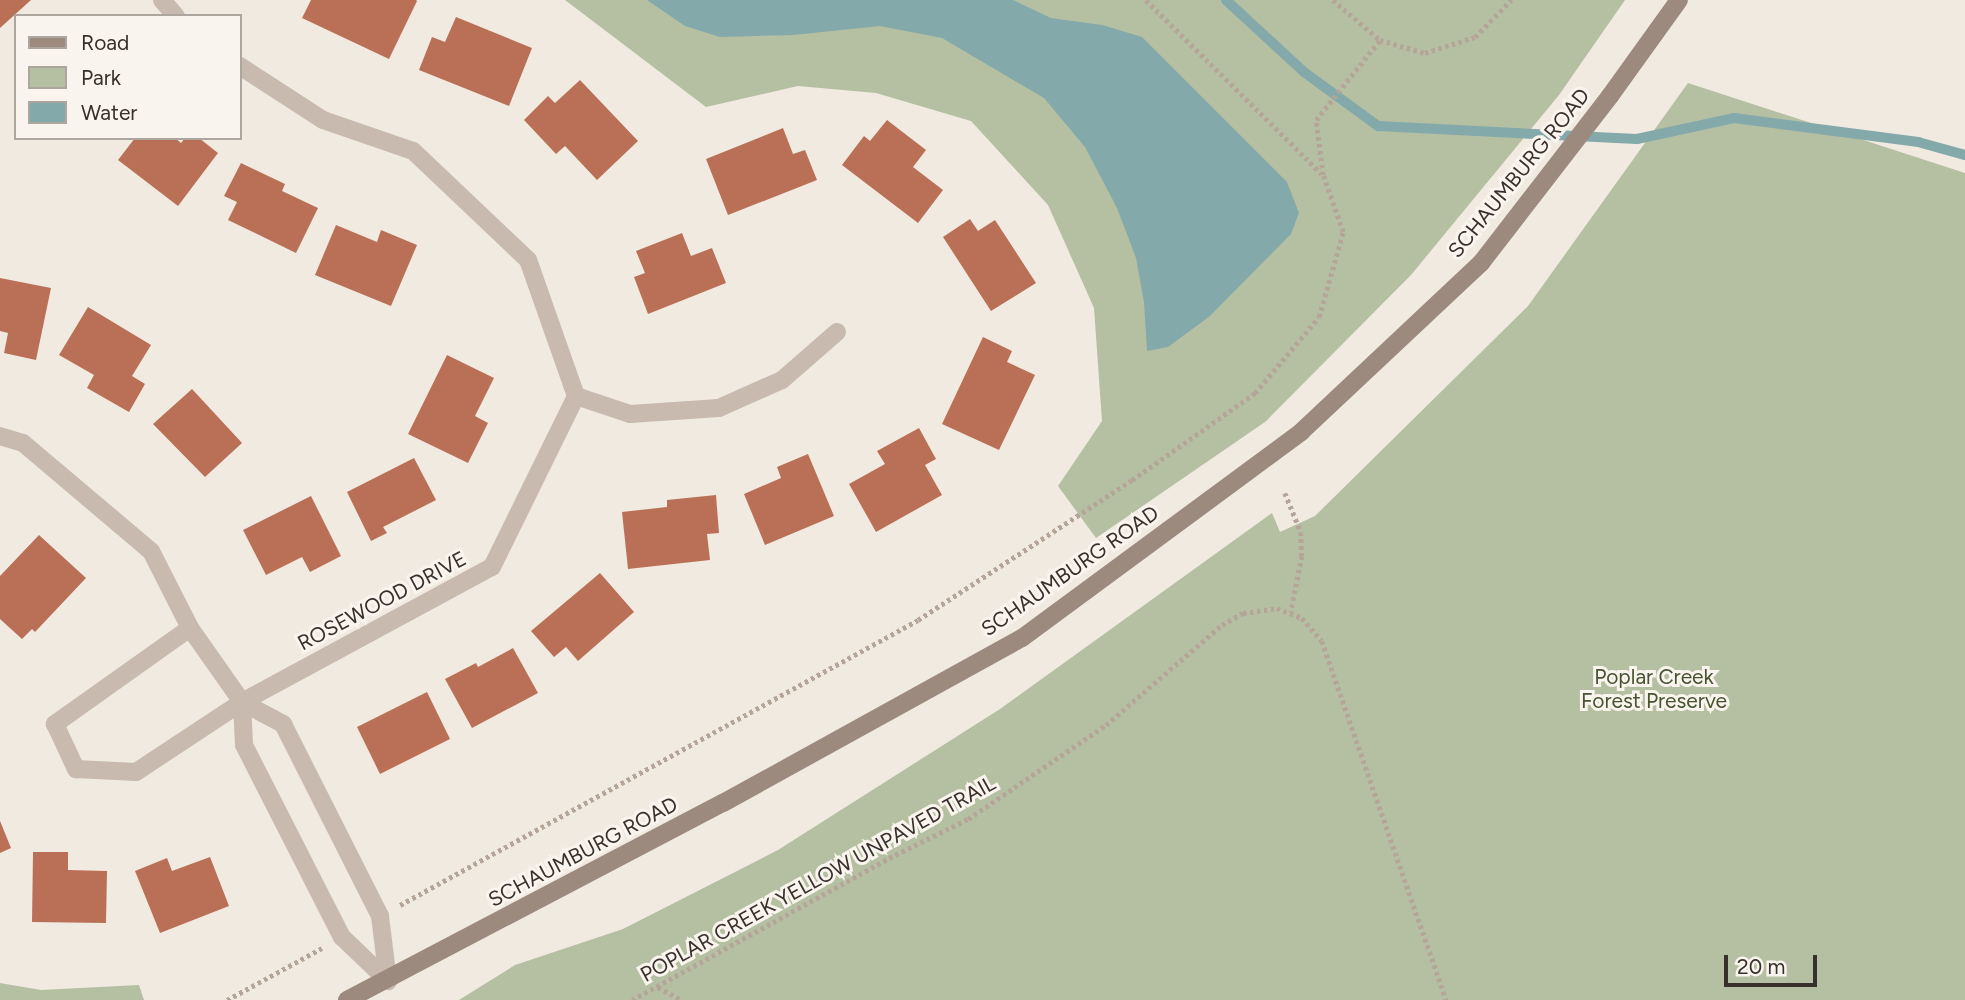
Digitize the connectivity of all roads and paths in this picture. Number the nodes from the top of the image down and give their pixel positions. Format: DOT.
graph roads {
  1 [pos="162,0"];
  2 [pos="1146,0"];
  3 [pos="1333,0"];
  4 [pos="1511,0"];
  5 [pos="1678,0"];
  6 [pos="174,14"];
  7 [pos="1380,40"];
  8 [pos="242,67"];
  9 [pos="1323,175"];
  10 [pos="837,332"];
  11 [pos="576,396"];
  12 [pos="0,436"];
  13 [pos="1285,493"];
  14 [pos="1291,612"];
  15 [pos="190,628"];
  16 [pos="242,702"];
  17 [pos="380,916"];
  18 [pos="342,937"];
  19 [pos="388,981"];
  20 [pos="658,987"];
  21 [pos="227,1000"];
  22 [pos="347,1000"];
  23 [pos="632,1000"];
  24 [pos="681,1000"];
  25 [pos="1446,1000"];
  1 -- 6 [label="street"];
  2 -- 9 [label="path"];
  3 -- 7 [label="path"];
  4 -- 7 [label="path"];
  5 -- 19 [label="main road, SCHAUMBURG ROAD"];
  7 -- 9 [label="path"];
  8 -- 11 [label="street"];
  9 -- 17 [label="path"];
  10 -- 11 [label="street"];
  11 -- 16 [label="street, ROSEWOOD DRIVE"];
  12 -- 15 [label="street"];
  13 -- 14 [label="path"];
  14 -- 20 [label="path, POPLAR CREEK YELLOW UNPAVED TRAIL"];
  14 -- 25 [label="path"];
  15 -- 16 [label="street"];
  15 -- 16 [label="street, ROSEWOOD DRIVE"];
  16 -- 17 [label="street"];
  16 -- 18 [label="street"];
  17 -- 19 [label="street"];
  18 -- 19 [label="street"];
  18 -- 21 [label="path"];
  19 -- 22 [label="main road, SCHAUMBURG ROAD"];
  20 -- 23 [label="path, POPLAR CREEK YELLOW UNPAVED TRAIL"];
  20 -- 24 [label="path"];
}
